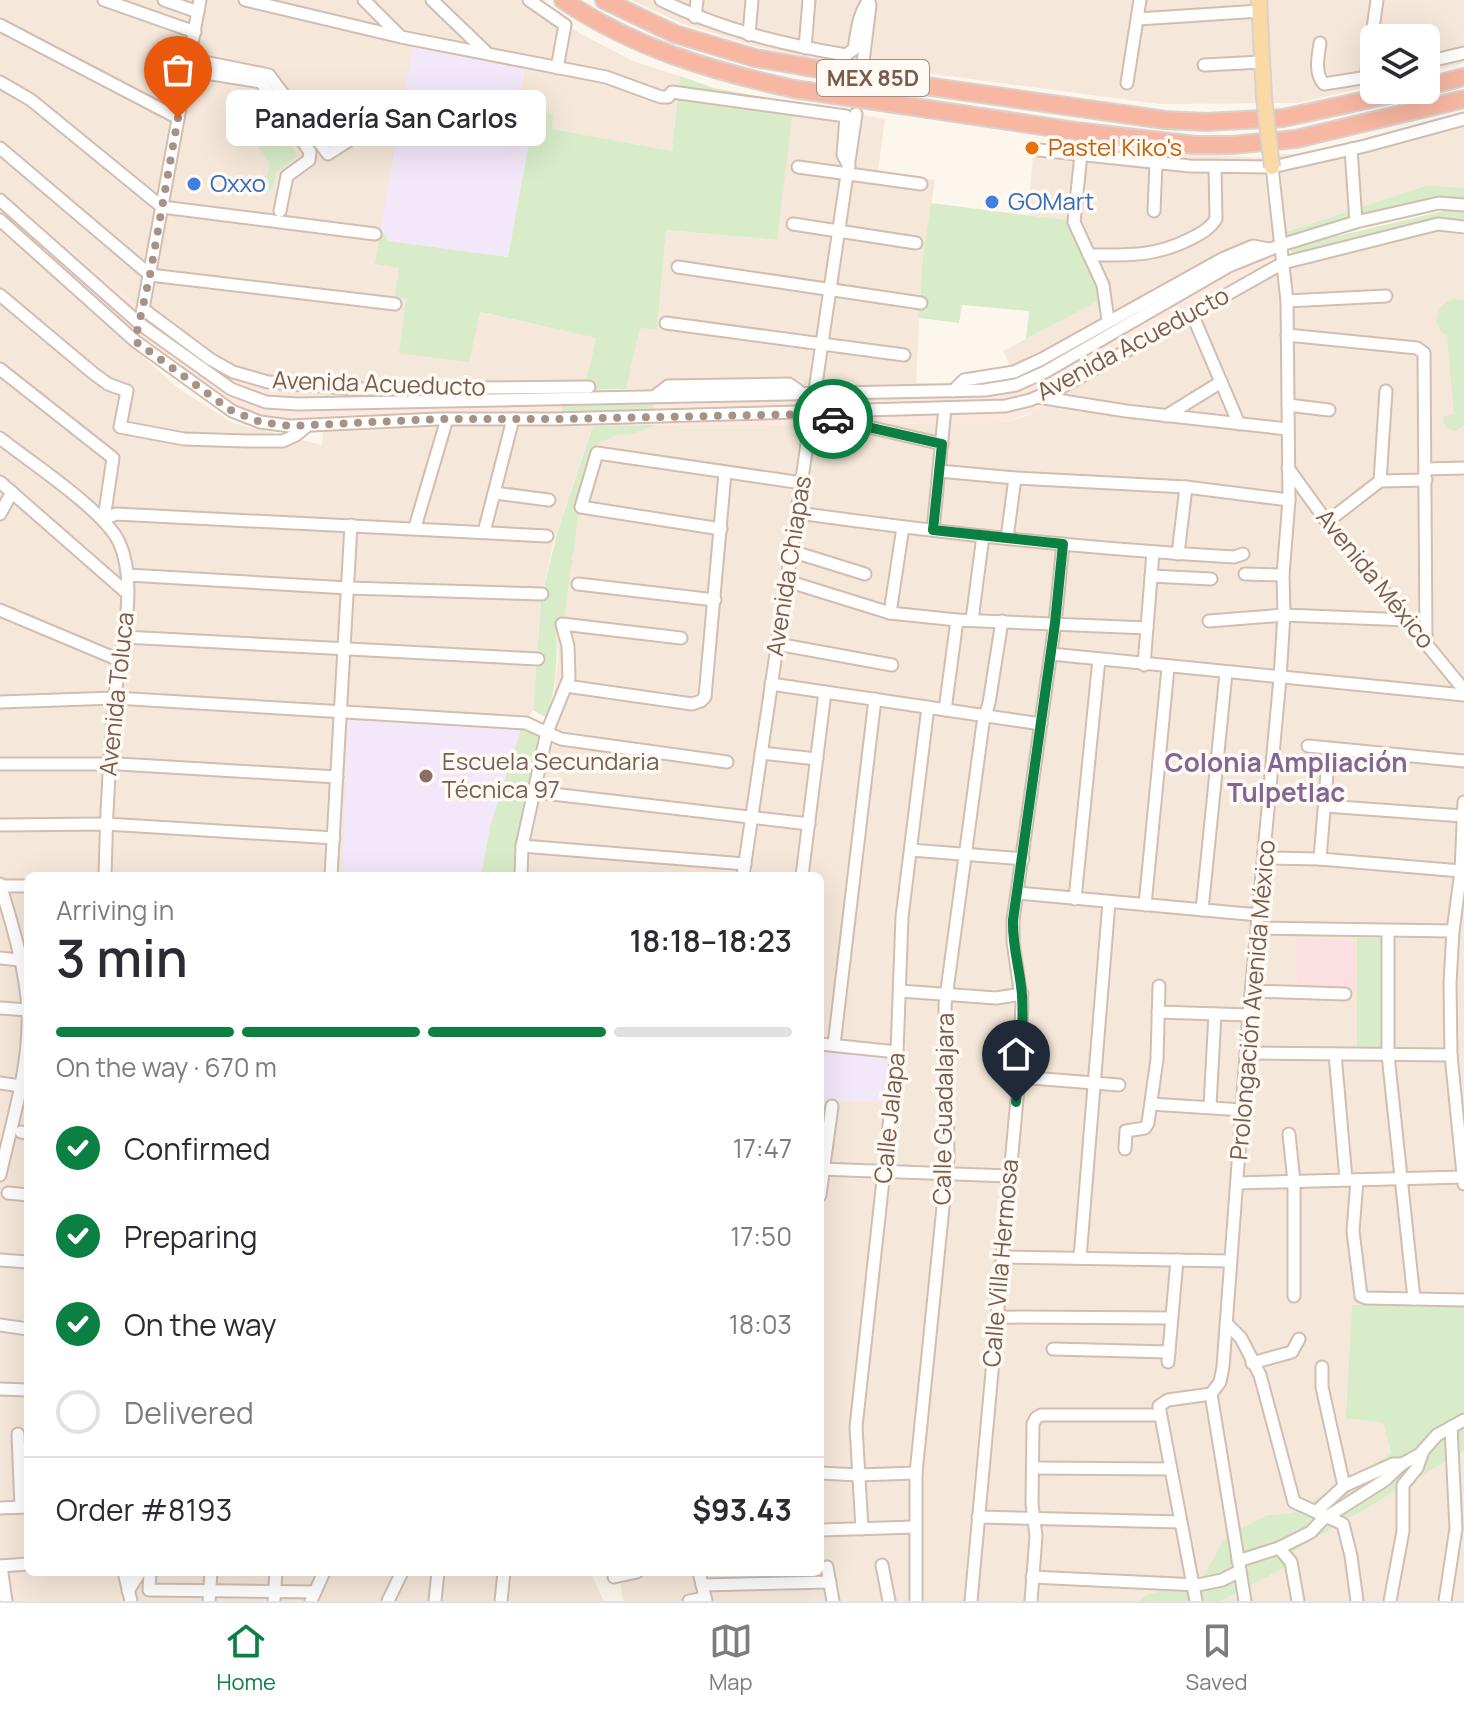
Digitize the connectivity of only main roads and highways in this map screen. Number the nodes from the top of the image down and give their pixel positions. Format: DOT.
graph roads {
  1 [pos="563,0"];
  2 [pos="604,0"];
  3 [pos="1260,6"];
  4 [pos="1464,77"];
  5 [pos="1440,83"];
  6 [pos="1464,99"];
  7 [pos="1360,103"];
  8 [pos="1272,167"];
  1 -- 6 [label="highway, MEX 85D"];
  2 -- 7 [label="highway, MEX 85D"];
  3 -- 8 [label="main road, bridge"];
  4 -- 5 [label="highway"];
}
